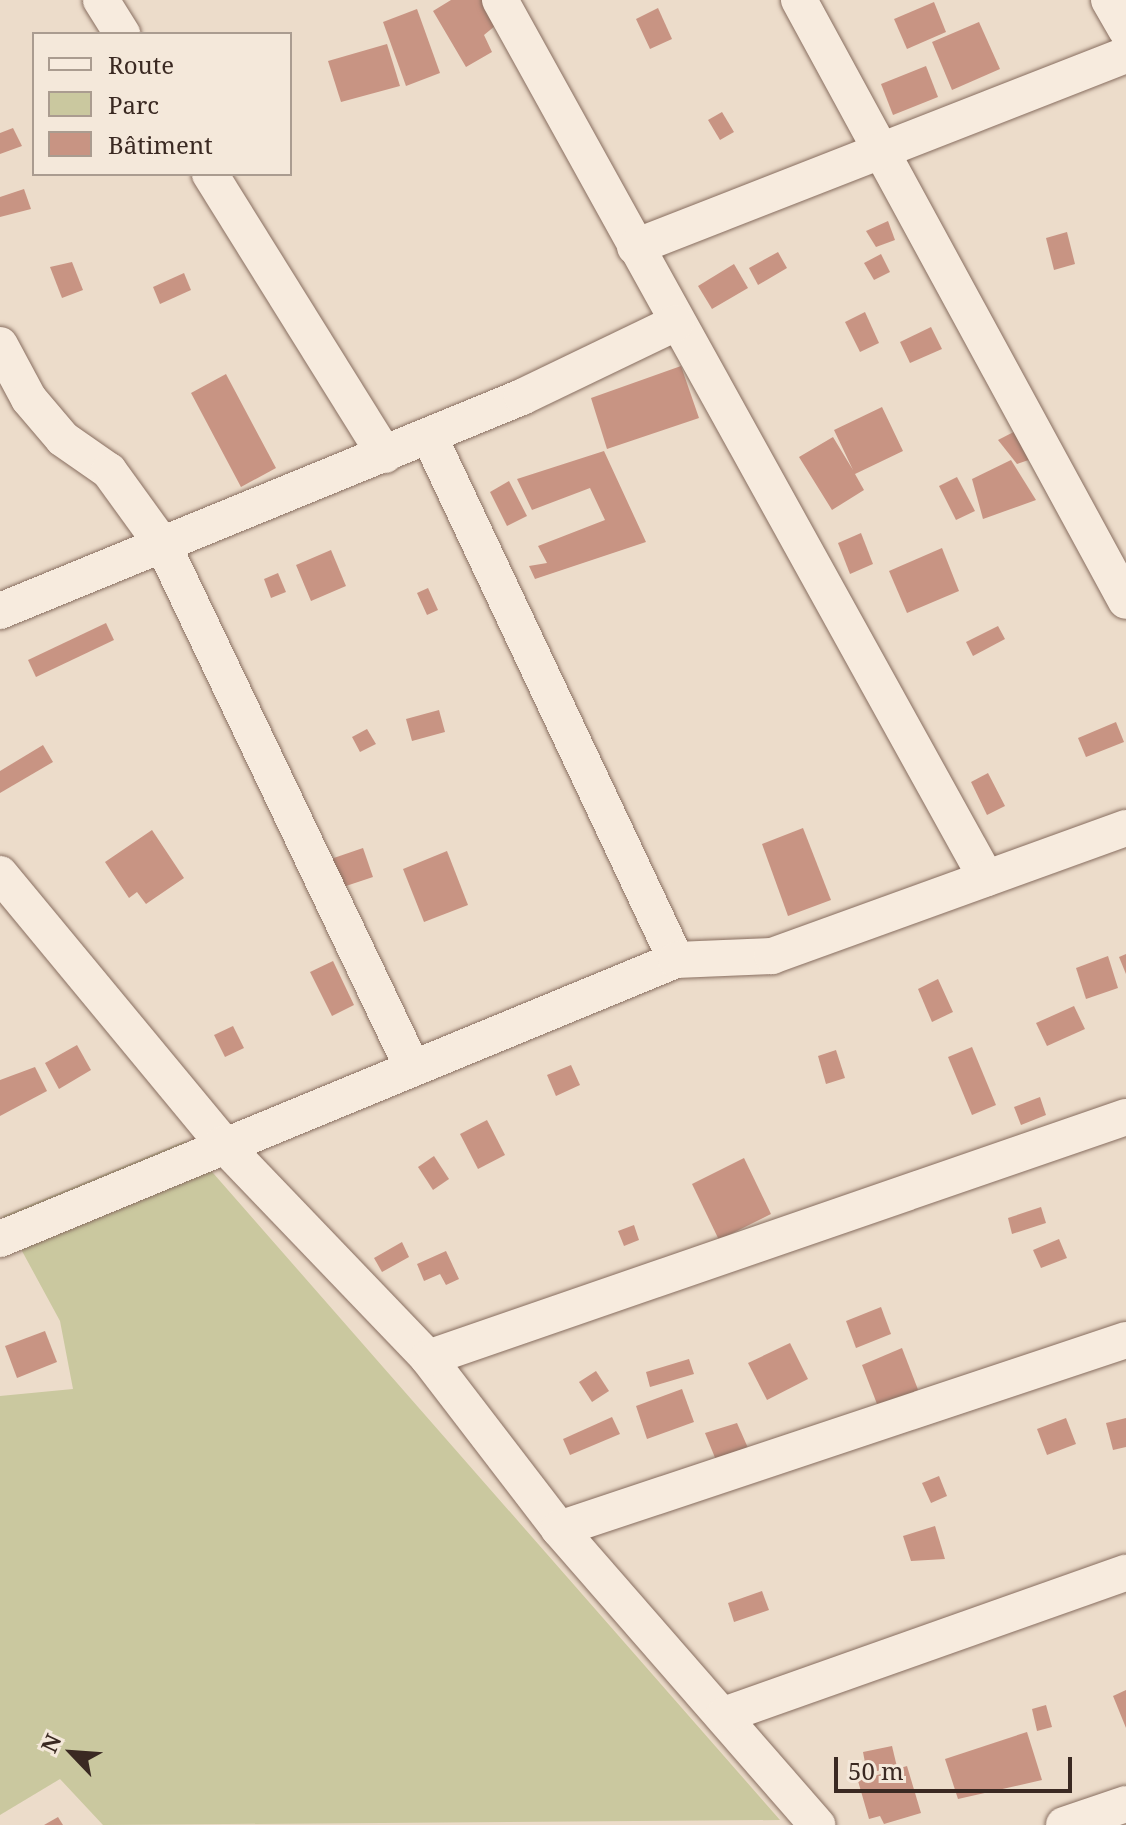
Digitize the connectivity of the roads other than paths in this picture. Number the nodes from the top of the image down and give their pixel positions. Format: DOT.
graph roads {
  1 [pos="101,0"];
  2 [pos="500,0"];
  3 [pos="799,0"];
  4 [pos="1109,0"];
  5 [pos="1126,30"];
  6 [pos="121,32"];
  7 [pos="1126,55"];
  8 [pos="878,146"];
  9 [pos="211,176"];
  10 [pos="635,247"];
  11 [pos="676,323"];
  12 [pos="0,345"];
  13 [pos="429,436"];
  14 [pos="385,455"];
  15 [pos="164,547"];
  16 [pos="1126,601"];
  17 [pos="0,611"];
  18 [pos="1126,828"];
  19 [pos="0,874"];
  20 [pos="986,878"];
  21 [pos="676,960"];
  22 [pos="412,1067"];
  23 [pos="1126,1117"];
  24 [pos="223,1144"];
  25 [pos="0,1239"];
  26 [pos="1126,1340"];
  27 [pos="428,1358"];
  28 [pos="559,1529"];
  29 [pos="1126,1573"];
  30 [pos="724,1715"];
  31 [pos="1126,1804"];
  32 [pos="817,1825"];
  33 [pos="1064,1825"];
  1 -- 6 [label="street"];
  2 -- 10 [label="street"];
  3 -- 8 [label="street"];
  4 -- 5 [label="street"];
  7 -- 8 [label="street"];
  8 -- 10 [label="street"];
  8 -- 16 [label="street"];
  9 -- 14 [label="street"];
  10 -- 11 [label="street"];
  11 -- 13 [label="street"];
  11 -- 20 [label="street"];
  12 -- 15 [label="street"];
  13 -- 14 [label="street"];
  13 -- 21 [label="street"];
  14 -- 15 [label="street"];
  15 -- 17 [label="street"];
  15 -- 22 [label="street"];
  18 -- 20 [label="street"];
  19 -- 24 [label="street"];
  20 -- 21 [label="street"];
  21 -- 22 [label="street"];
  22 -- 24 [label="street"];
  23 -- 27 [label="street"];
  24 -- 25 [label="street"];
  24 -- 27 [label="street"];
  26 -- 28 [label="street"];
  27 -- 28 [label="street"];
  28 -- 30 [label="street"];
  29 -- 30 [label="street"];
  30 -- 32 [label="street"];
  31 -- 33 [label="street"];
}
